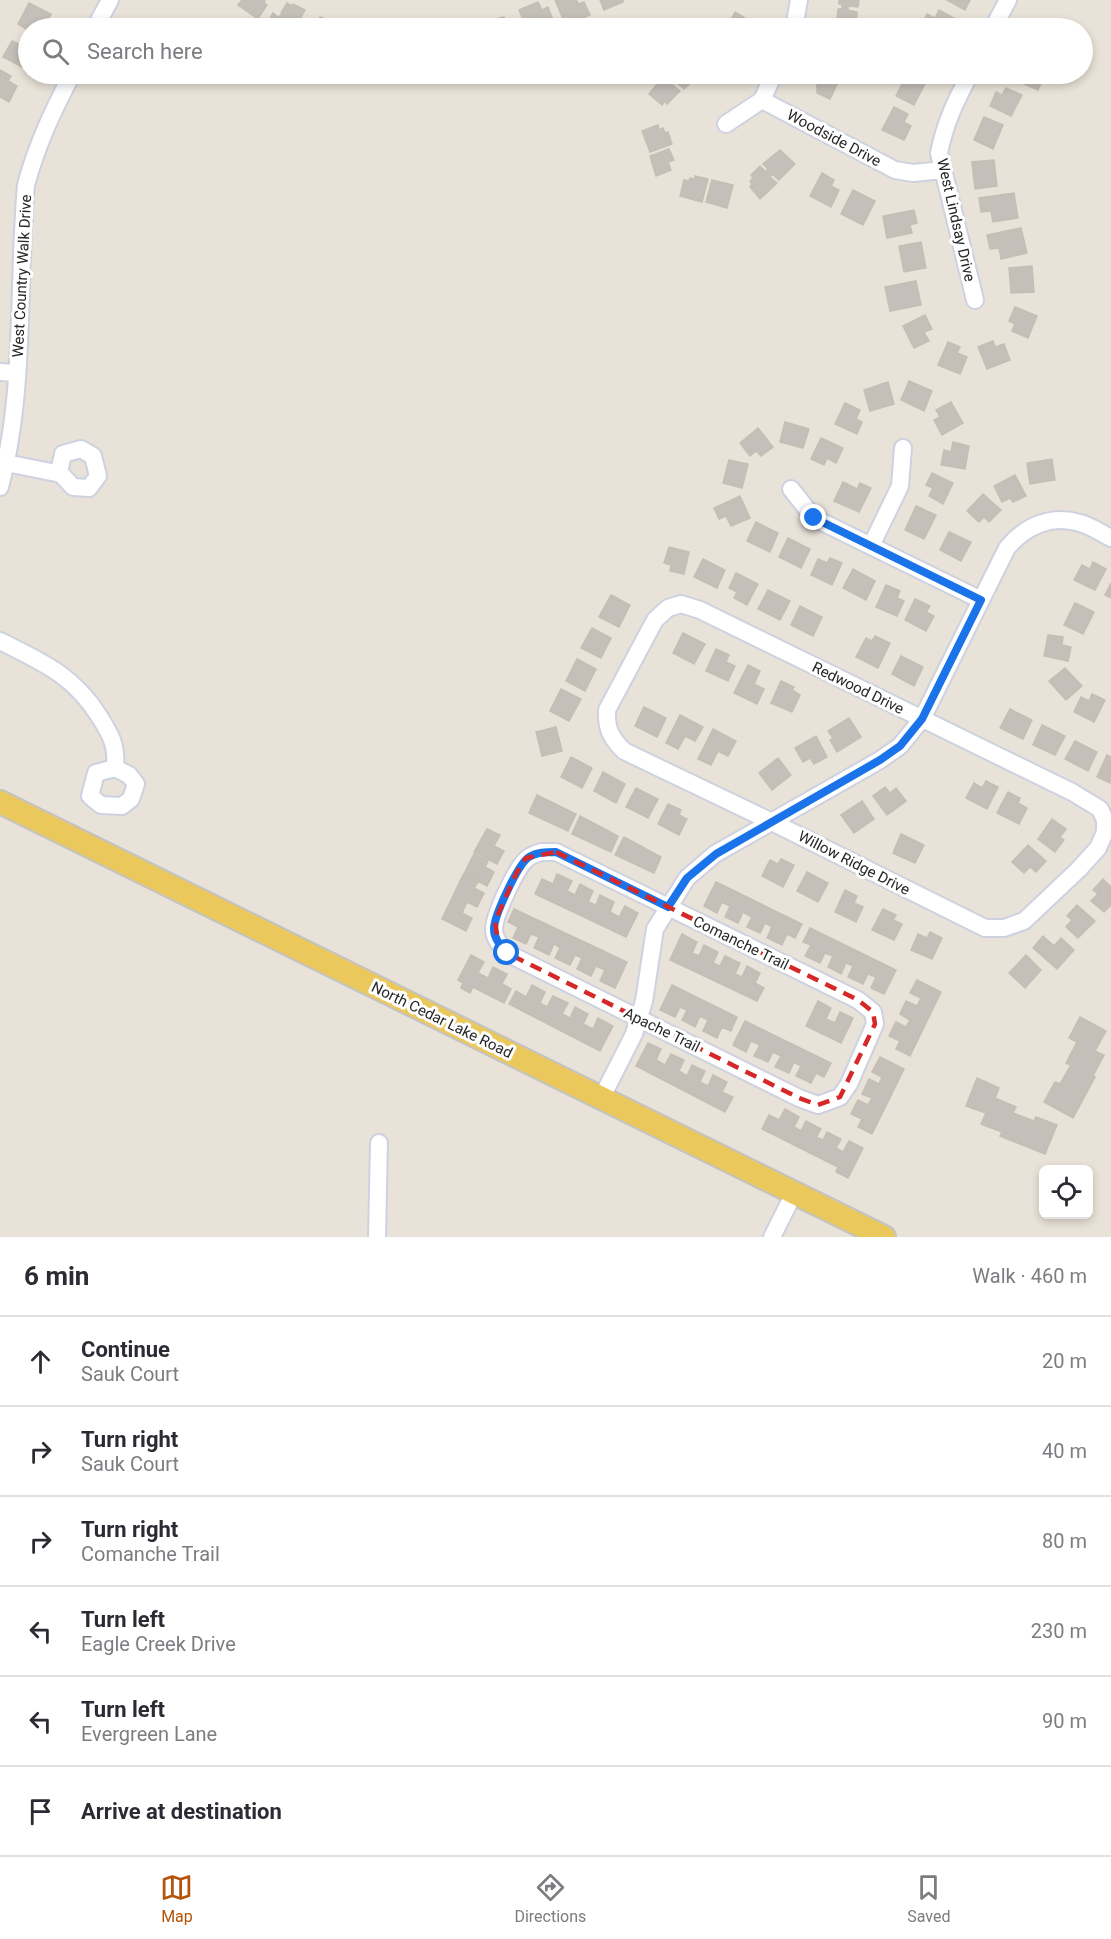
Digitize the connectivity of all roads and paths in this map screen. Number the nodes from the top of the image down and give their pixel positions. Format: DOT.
graph roads {
  1 [pos="110,0"];
  2 [pos="799,0"];
  3 [pos="1008,0"];
  4 [pos="100,18"];
  5 [pos="797,18"];
  6 [pos="998,18"];
  7 [pos="67,84"];
  8 [pos="769,84"];
  9 [pos="965,84"];
  10 [pos="762,100"];
  11 [pos="726,124"];
  12 [pos="942,170"];
  13 [pos="975,300"];
  14 [pos="8,373"];
  15 [pos="903,448"];
  16 [pos="6,463"];
  17 [pos="59,472"];
  18 [pos="0,487"];
  19 [pos="791,489"];
  20 [pos="1111,538"];
  21 [pos="871,546"];
  22 [pos="981,600"];
  23 [pos="0,641"];
  24 [pos="922,719"];
  25 [pos="607,724"];
  26 [pos="115,768"];
  27 [pos="0,802"];
  28 [pos="772,822"];
  29 [pos="668,907"];
  30 [pos="985,928"];
  31 [pos="498,942"];
  32 [pos="639,1018"];
  33 [pos="601,1099"];
  34 [pos="831,1102"];
  35 [pos="379,1143"];
  36 [pos="794,1193"];
  37 [pos="377,1237"];
  38 [pos="772,1237"];
  39 [pos="884,1237"];
  1 -- 4 [label="street"];
  2 -- 5 [label="street"];
  3 -- 6 [label="street"];
  7 -- 14 [label="street, West Country Walk Drive"];
  8 -- 10 [label="street"];
  9 -- 12 [label="street, West Lindsay Drive"];
  10 -- 11 [label="street"];
  10 -- 12 [label="street, Woodside Drive"];
  12 -- 13 [label="street, West Lindsay Drive"];
  14 -- 16 [label="street, West Country Walk Drive"];
  15 -- 21 [label="street"];
  16 -- 17 [label="street"];
  16 -- 18 [label="street, West Country Walk Drive"];
  19 -- 21 [label="street"];
  20 -- 22 [label="street"];
  21 -- 22 [label="street"];
  22 -- 24 [label="street"];
  23 -- 26 [label="street"];
  24 -- 25 [label="street, Redwood Drive"];
  24 -- 28 [label="street"];
  24 -- 30 [label="street, Redwood Drive"];
  25 -- 28 [label="street, Willow Ridge Drive"];
  27 -- 33 [label="main road, North Cedar Lake Road"];
  28 -- 29 [label="street"];
  28 -- 30 [label="street, Willow Ridge Drive"];
  29 -- 31 [label="street, Comanche Trail"];
  29 -- 32 [label="street"];
  29 -- 34 [label="street, Comanche Trail"];
  31 -- 32 [label="street, Apache Trail"];
  32 -- 33 [label="street"];
  32 -- 34 [label="street, Apache Trail"];
  33 -- 36 [label="main road, North Cedar Lake Road"];
  35 -- 37 [label="street"];
  36 -- 38 [label="street"];
  36 -- 39 [label="main road, North Cedar Lake Road"];
}
